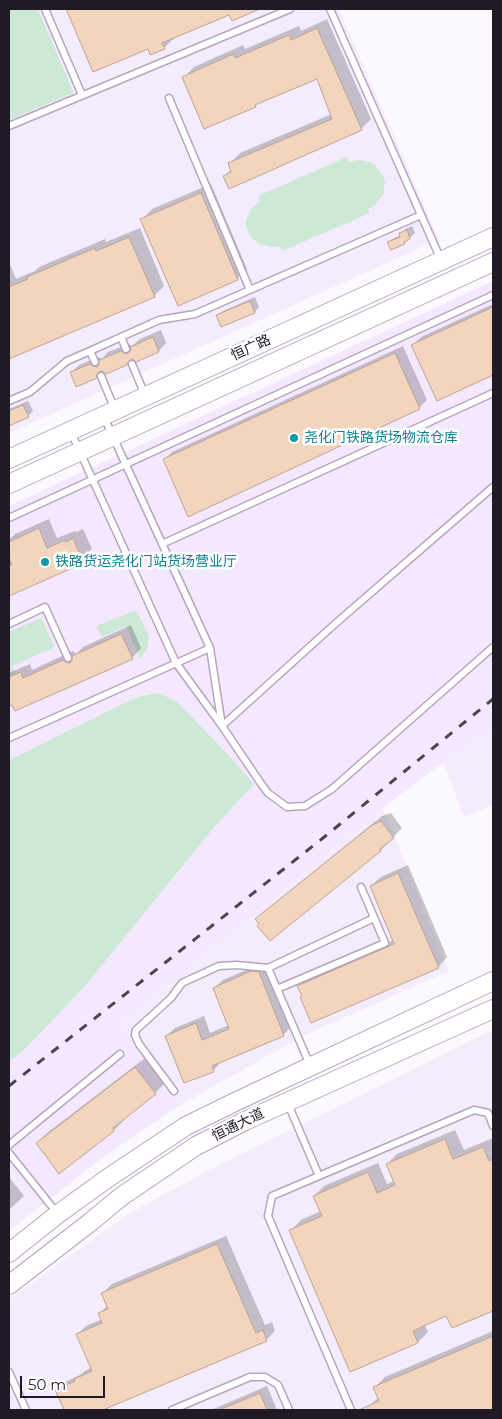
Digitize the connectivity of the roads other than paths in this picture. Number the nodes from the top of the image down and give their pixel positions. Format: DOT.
graph roads {
  1 [pos="45,9"];
  2 [pos="290,9"];
  3 [pos="330,9"];
  4 [pos="82,96"];
  5 [pos="169,98"];
  6 [pos="9,126"];
  7 [pos="421,215"];
  8 [pos="493,238"];
  9 [pos="442,261"];
  10 [pos="493,262"];
  11 [pos="250,290"];
  12 [pos="493,295"];
  13 [pos="121,337"];
  14 [pos="126,349"];
  15 [pos="90,351"];
  16 [pos="95,362"];
  17 [pos="132,364"];
  18 [pos="101,376"];
  19 [pos="493,393"];
  20 [pos="146,396"];
  21 [pos="9,401"];
  22 [pos="109,413"];
  23 [pos="71,431"];
  24 [pos="112,437"];
  25 [pos="80,450"];
  26 [pos="9,459"];
  27 [pos="125,464"];
  28 [pos="92,479"];
  29 [pos="9,484"];
  30 [pos="493,487"];
  31 [pos="9,518"];
  32 [pos="162,544"];
  33 [pos="9,624"];
  34 [pos="493,647"];
  35 [pos="210,648"];
  36 [pos="68,658"];
  37 [pos="176,663"];
  38 [pos="222,726"];
  39 [pos="9,738"];
  40 [pos="361,887"];
  41 [pos="374,918"];
  42 [pos="268,968"];
  43 [pos="493,981"];
  44 [pos="277,990"];
  45 [pos="493,1009"];
  46 [pos="120,1054"];
  47 [pos="310,1066"];
  48 [pos="174,1091"];
  49 [pos="287,1102"];
  50 [pos="493,1126"];
  51 [pos="9,1145"];
  52 [pos="9,1153"];
  53 [pos="319,1176"];
  54 [pos="58,1214"];
  55 [pos="9,1253"];
  56 [pos="9,1285"];
  57 [pos="9,1372"];
  58 [pos="26,1410"];
  59 [pos="172,1410"];
  60 [pos="288,1410"];
  61 [pos="351,1410"];
  1 -- 4 [label="lane"];
  2 -- 4 [label="lane"];
  3 -- 7 [label="lane"];
  4 -- 6 [label="lane"];
  5 -- 11 [label="lane"];
  7 -- 9 [label="lane"];
  7 -- 11 [label="lane"];
  8 -- 9 [label="main road, 恒广路"];
  9 -- 20 [label="main road, 恒广路"];
  10 -- 24 [label="main road, 恒广路"];
  11 -- 13 [label="lane"];
  12 -- 27 [label="lane"];
  13 -- 14 [label="lane"];
  13 -- 15 [label="lane"];
  15 -- 16 [label="lane"];
  15 -- 21 [label="lane"];
  17 -- 20 [label="lane"];
  18 -- 22 [label="lane"];
  19 -- 32 [label="lane"];
  20 -- 22 [label="main road, 恒广路"];
  22 -- 23 [label="main road, 恒广路"];
  22 -- 24 [label="lane"];
  23 -- 25 [label="lane"];
  23 -- 26 [label="main road, 恒广路"];
  24 -- 25 [label="main road, 恒广路"];
  24 -- 27 [label="lane"];
  25 -- 28 [label="lane"];
  25 -- 29 [label="main road, 恒广路"];
  27 -- 28 [label="lane"];
  27 -- 32 [label="lane"];
  28 -- 31 [label="lane"];
  28 -- 37 [label="lane"];
  30 -- 38 [label="lane"];
  32 -- 35 [label="lane"];
  33 -- 36 [label="lane"];
  34 -- 38 [label="lane"];
  35 -- 37 [label="lane"];
  35 -- 38 [label="lane"];
  37 -- 38 [label="lane"];
  37 -- 39 [label="lane"];
  40 -- 41 [label="lane"];
  41 -- 42 [label="lane"];
  41 -- 44 [label="lane"];
  42 -- 44 [label="lane"];
  42 -- 48 [label="lane"];
  43 -- 47 [label="main road, 恒通大道"];
  44 -- 47 [label="lane"];
  45 -- 49 [label="main road, 恒通大道"];
  46 -- 51 [label="lane"];
  47 -- 54 [label="main road, 恒通大道"];
  49 -- 53 [label="lane"];
  49 -- 56 [label="main road, 恒通大道"];
  50 -- 53 [label="lane"];
  52 -- 54 [label="lane"];
  53 -- 61 [label="lane"];
  54 -- 55 [label="main road, 恒通大道"];
  57 -- 58 [label="lane"];
  59 -- 60 [label="lane"];
}
